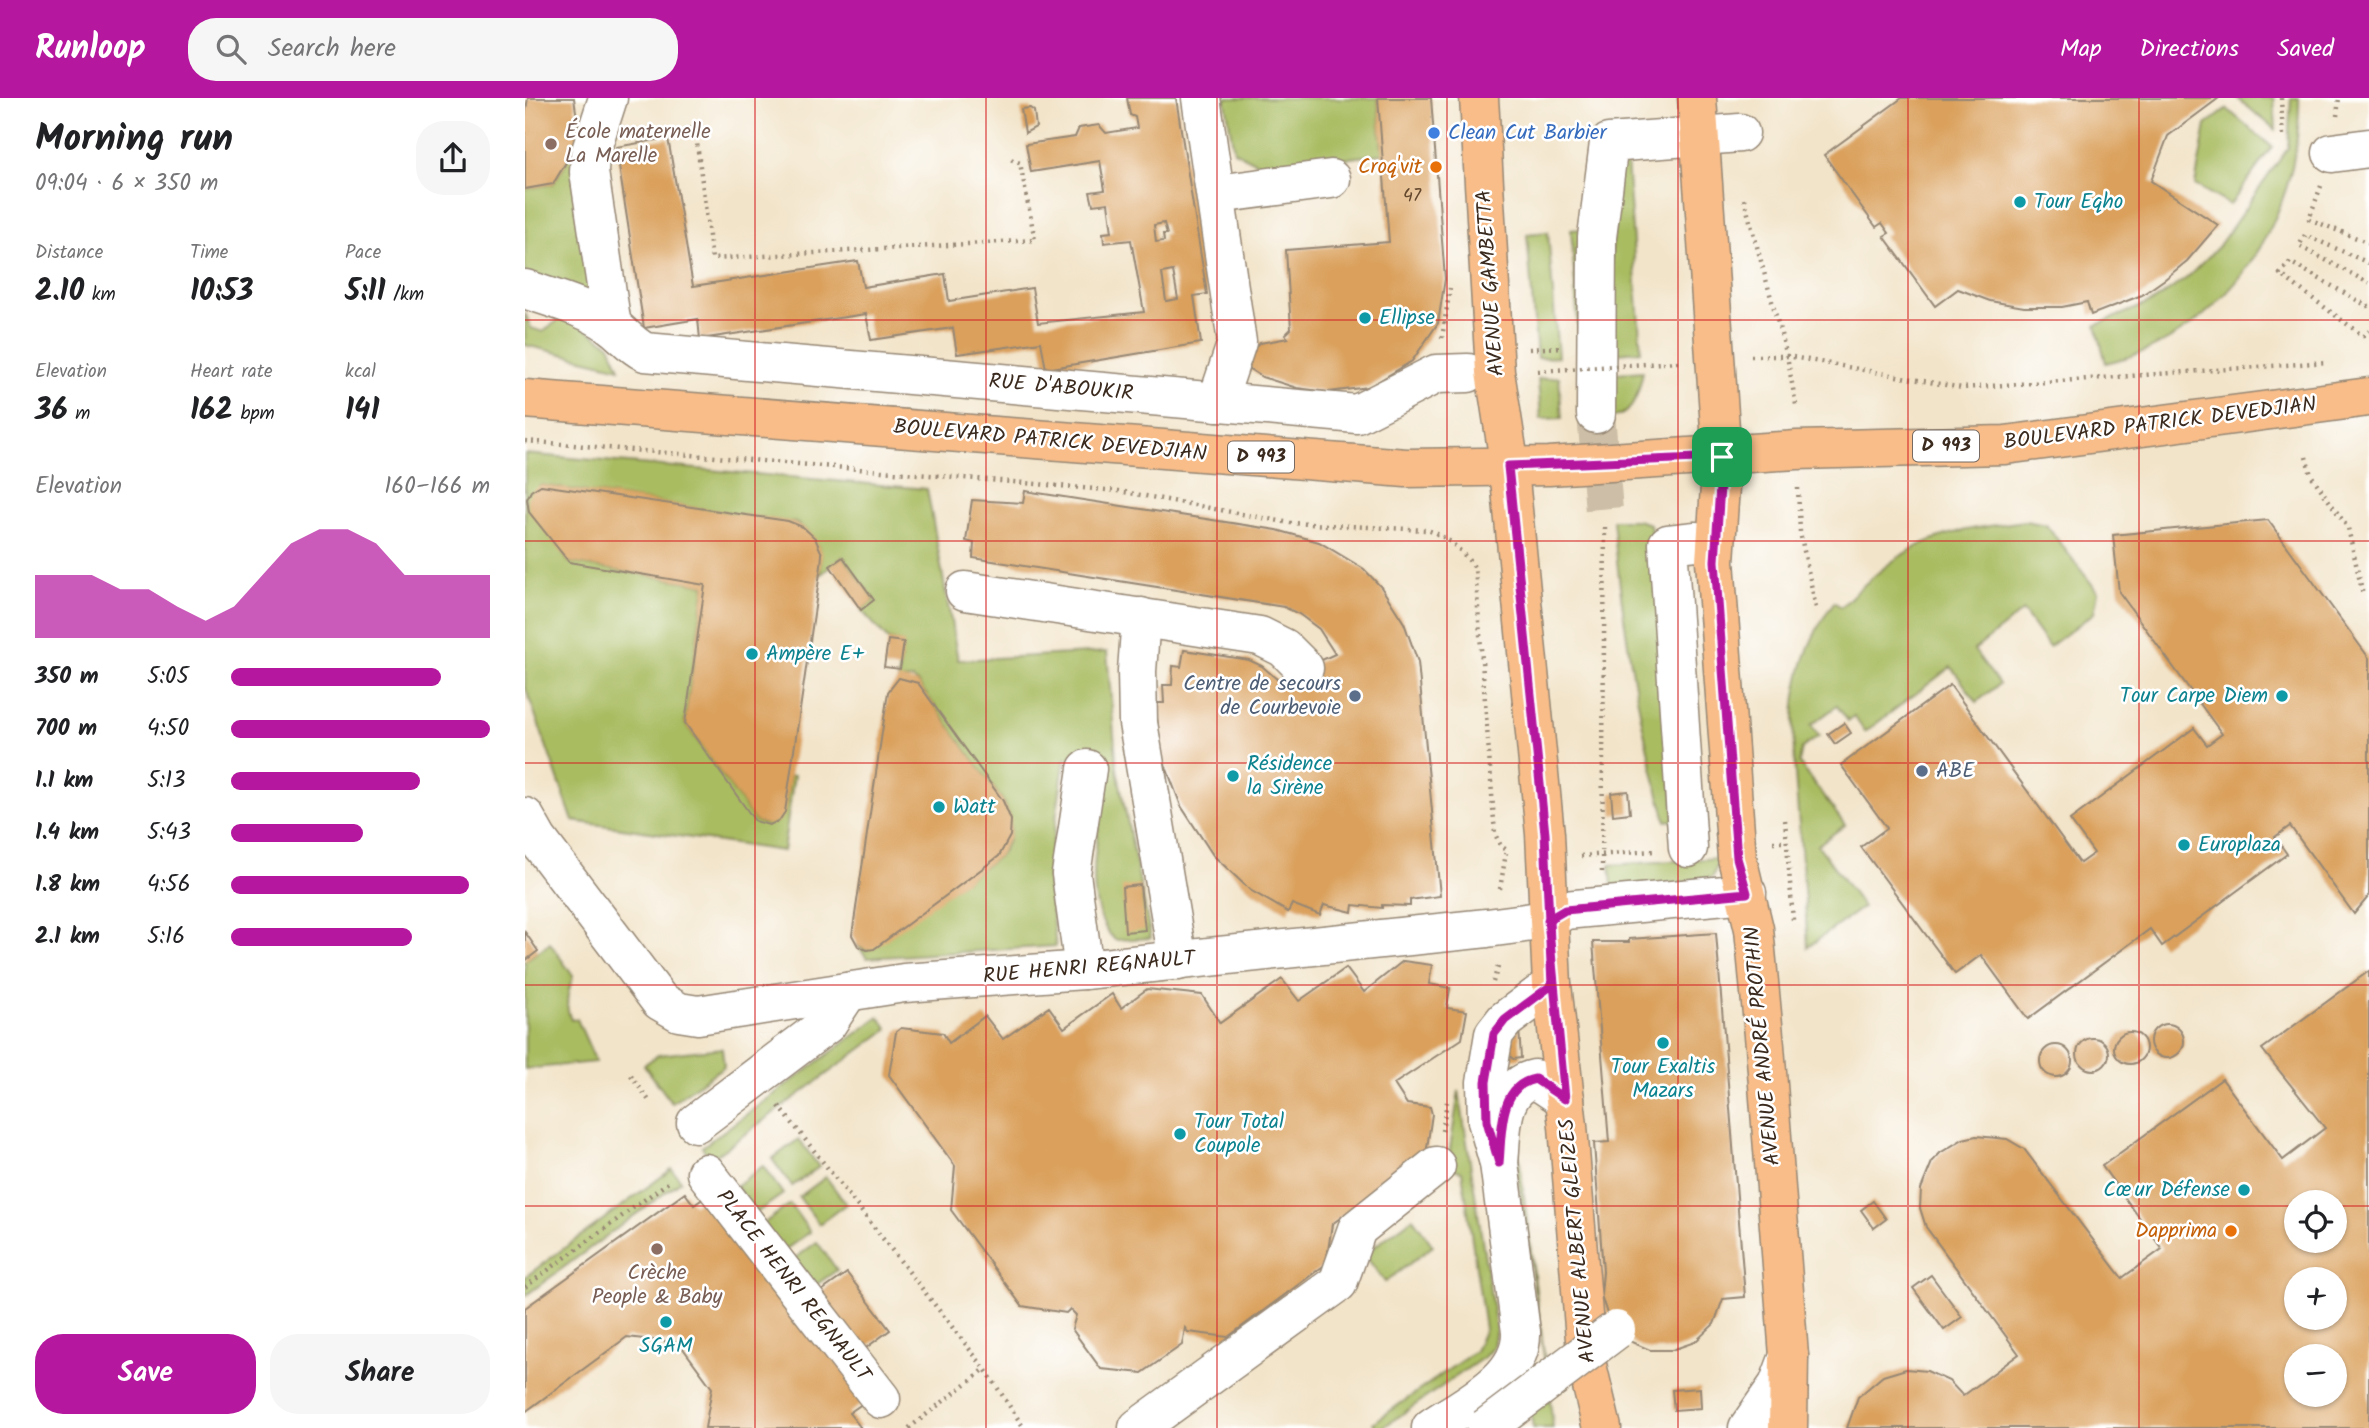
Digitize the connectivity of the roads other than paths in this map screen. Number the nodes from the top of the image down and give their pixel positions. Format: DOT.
graph roads {
  1 [pos="608,98"];
  2 [pos="1201,98"];
  3 [pos="1479,98"];
  4 [pos="1697,98"];
  5 [pos="1740,133"];
  6 [pos="1700,135"];
  7 [pos="2369,148"];
  8 [pos="2332,153"];
  9 [pos="1331,179"];
  10 [pos="1217,194"];
  11 [pos="525,289"];
  12 [pos="612,326"];
  13 [pos="1468,373"];
  14 [pos="2369,397"];
  15 [pos="525,399"];
  16 [pos="1217,402"];
  17 [pos="1596,414"];
  18 [pos="1722,457"];
  19 [pos="1508,466"];
  20 [pos="1696,541"];
  21 [pos="965,590"];
  22 [pos="1141,617"];
  23 [pos="1304,668"];
  24 [pos="1087,769"];
  25 [pos="525,817"];
  26 [pos="1688,848"];
  27 [pos="1747,893"];
  28 [pos="1548,920"];
  29 [pos="1178,961"];
  30 [pos="1084,970"];
  31 [pos="1552,985"];
  32 [pos="848,992"];
  33 [pos="1565,1099"];
  34 [pos="696,1122"];
  35 [pos="1499,1163"];
  36 [pos="1436,1166"];
  37 [pos="706,1173"];
  38 [pos="1616,1330"];
  39 [pos="1789,1356"];
  40 [pos="881,1399"];
  41 [pos="1520,1416"];
  42 [pos="1607,1423"];
  43 [pos="1137,1428"];
  44 [pos="1431,1428"];
  45 [pos="1486,1428"];
  46 [pos="1748,1428"];
  47 [pos="1788,1428"];
  1 -- 12 [label="street"];
  2 -- 10 [label="street"];
  3 -- 19 [label="main road, AVENUE GAMBETTA"];
  4 -- 6 [label="main road"];
  5 -- 6 [label="street"];
  6 -- 17 [label="street"];
  6 -- 18 [label="main road"];
  7 -- 8 [label="street"];
  9 -- 10 [label="street"];
  10 -- 16 [label="street"];
  11 -- 12 [label="street"];
  12 -- 16 [label="street, RUE D'ABOUKIR"];
  13 -- 16 [label="street, RUE D'ABOUKIR"];
  14 -- 18 [label="main road, BOULEVARD PATRICK DEVEDJIAN / D 993"];
  15 -- 19 [label="main road, BOULEVARD PATRICK DEVEDJIAN / D 993"];
  18 -- 19 [label="main road, BOULEVARD PATRICK DEVEDJIAN / D 993"];
  18 -- 27 [label="main road, AVENUE ANDRÉ PROTHIN"];
  19 -- 28 [label="main road, AVENUE ALBERT GLEIZES"];
  20 -- 26 [label="street"];
  21 -- 22 [label="street"];
  22 -- 23 [label="street"];
  22 -- 29 [label="street"];
  24 -- 30 [label="street"];
  25 -- 32 [label="street, RUE HENRI REGNAULT"];
  27 -- 28 [label="street, RUE HENRI REGNAULT"];
  27 -- 39 [label="main road, AVENUE ANDRÉ PROTHIN"];
  28 -- 29 [label="street, RUE HENRI REGNAULT"];
  28 -- 31 [label="main road, AVENUE ALBERT GLEIZES"];
  29 -- 30 [label="street, RUE HENRI REGNAULT"];
  30 -- 32 [label="street, RUE HENRI REGNAULT"];
  31 -- 33 [label="main road, AVENUE ALBERT GLEIZES"];
  31 -- 35 [label="street"];
  32 -- 34 [label="street"];
  33 -- 35 [label="street"];
  33 -- 42 [label="main road, AVENUE ALBERT GLEIZES"];
  35 -- 44 [label="street"];
  36 -- 43 [label="street"];
  37 -- 40 [label="street, PLACE HENRI REGNAULT"];
  38 -- 41 [label="street, bridge"];
  39 -- 46 [label="street"];
  39 -- 47 [label="main road, AVENUE ANDRÉ PROTHIN"];
  41 -- 45 [label="street, bridge"];
}
